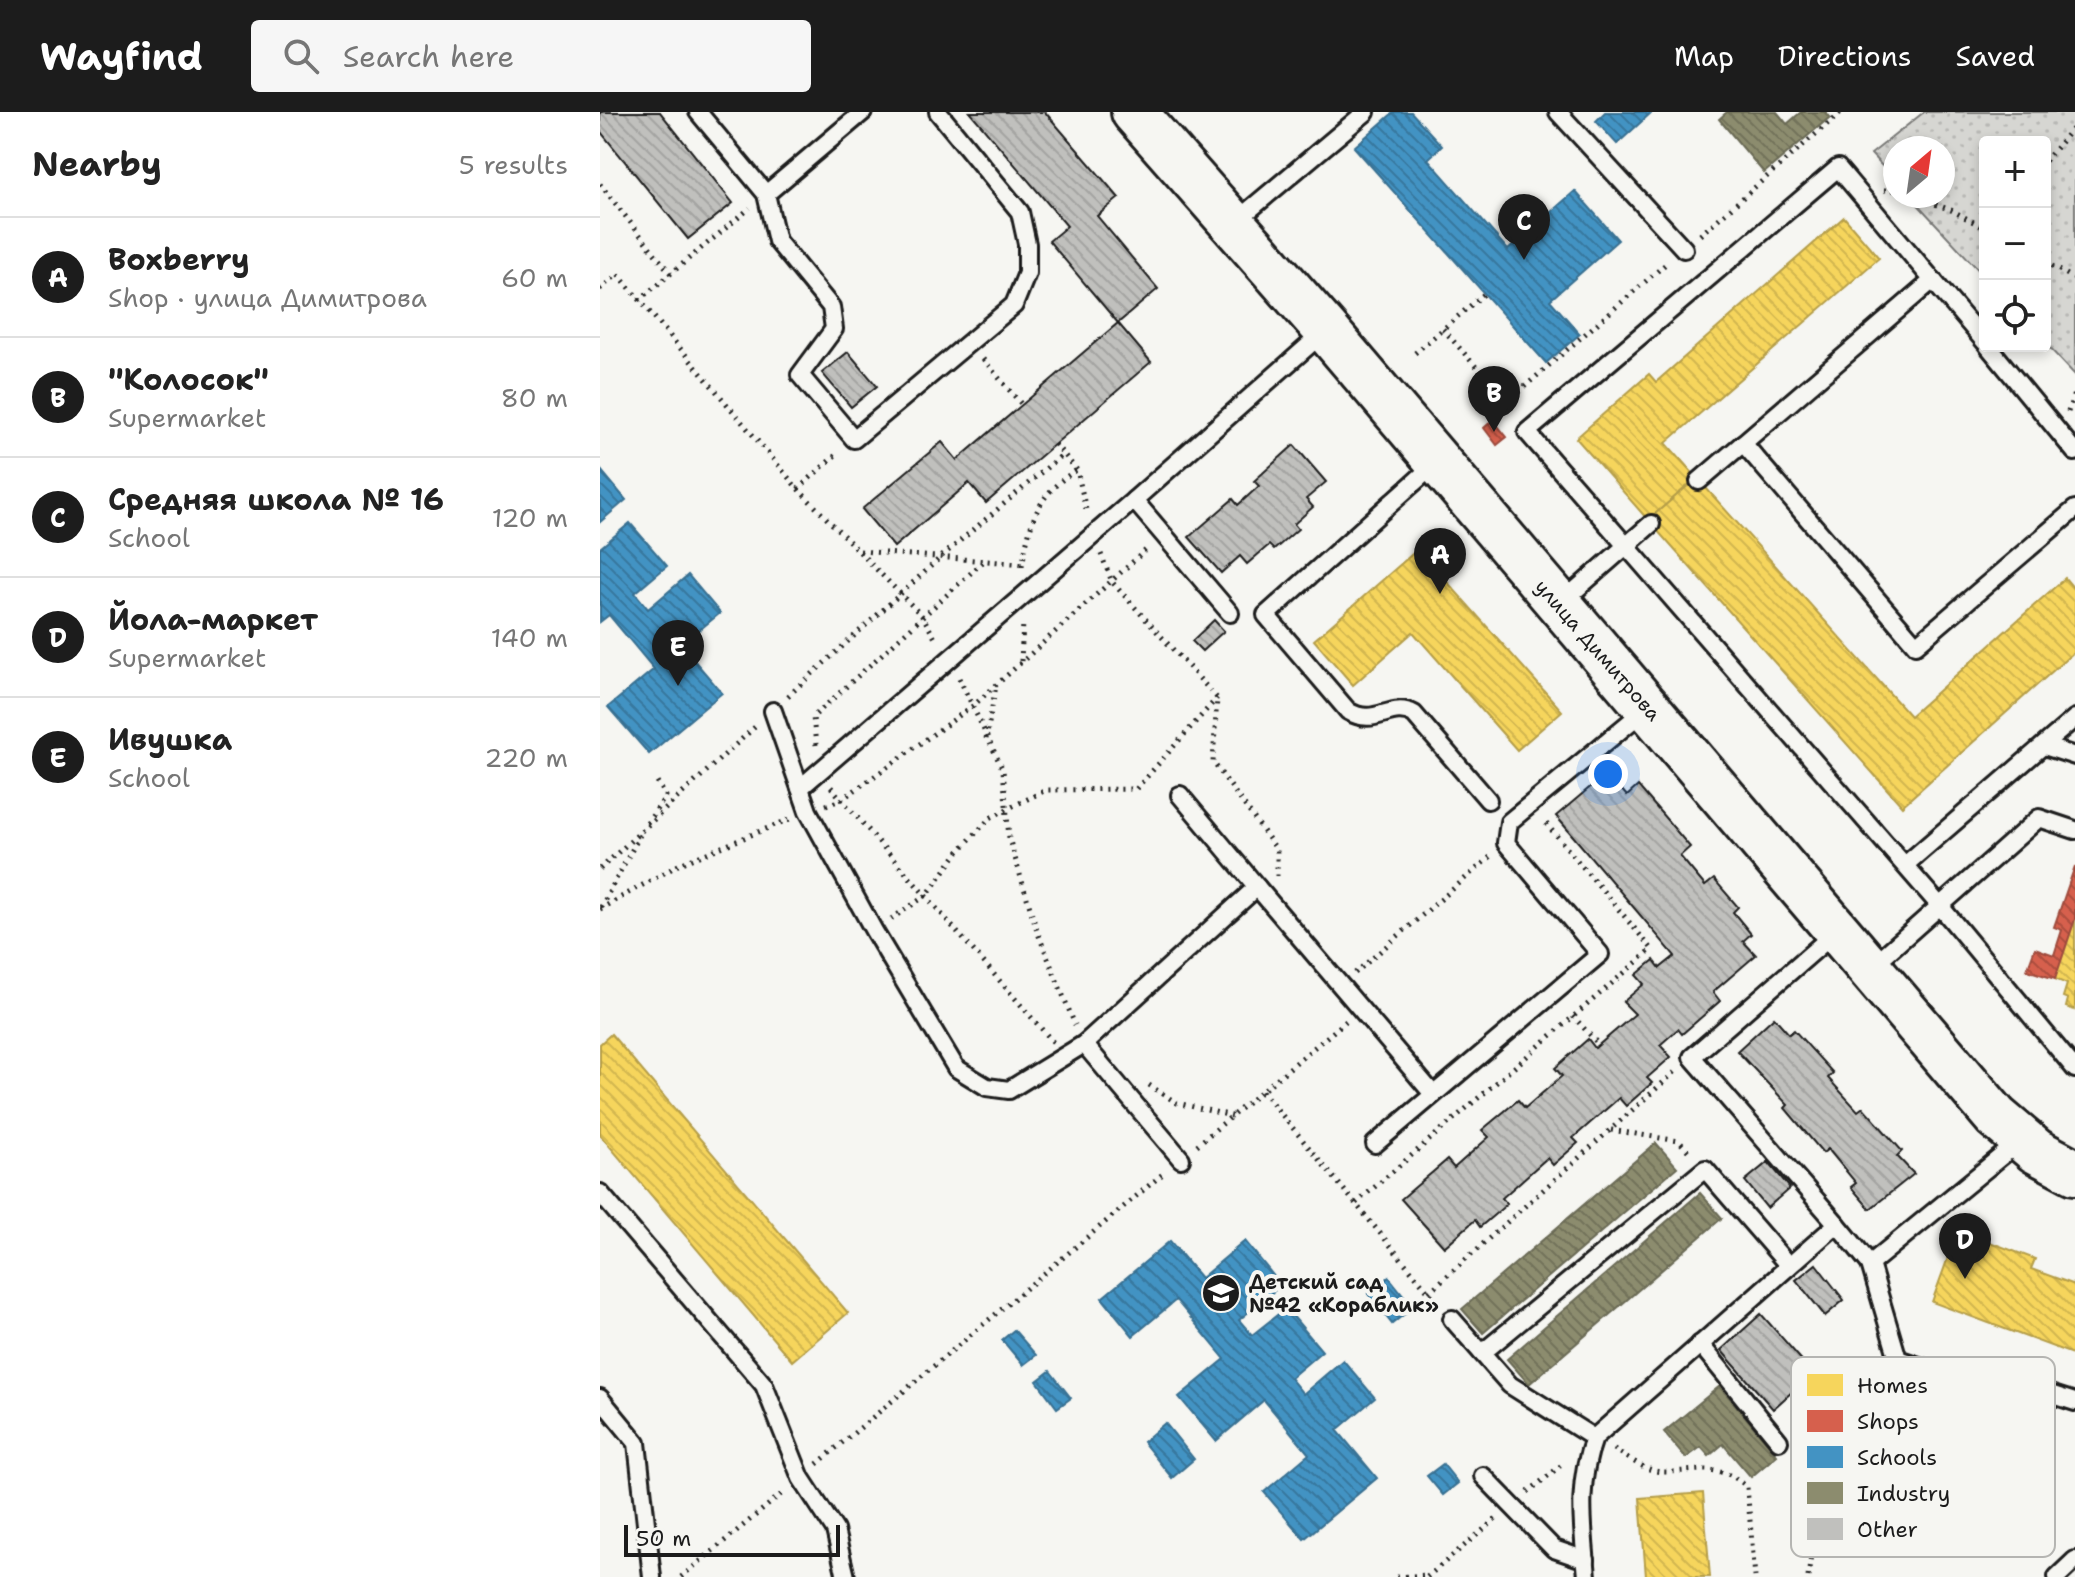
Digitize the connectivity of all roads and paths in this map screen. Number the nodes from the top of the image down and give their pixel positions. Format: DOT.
graph roads {
  1 [pos="698,112"];
  2 [pos="863,112"];
  3 [pos="938,112"];
  4 [pos="1134,112"];
  5 [pos="1366,112"];
  6 [pos="1558,112"];
  7 [pos="1841,112"];
  8 [pos="2075,125"];
  9 [pos="2051,154"];
  10 [pos="600,184"];
  11 [pos="766,194"];
  12 [pos="1946,208"];
  13 [pos="1233,224"];
  14 [pos="1979,225"];
  15 [pos="1684,249"];
  16 [pos="2051,265"];
  17 [pos="671,274"];
  18 [pos="2075,279"];
  19 [pos="1933,280"];
  20 [pos="600,289"];
  21 [pos="1484,294"];
  22 [pos="639,300"];
  23 [pos="1443,329"];
  24 [pos="1326,330"];
  25 [pos="1979,335"];
  26 [pos="969,343"];
  27 [pos="1994,352"];
  28 [pos="1415,353"];
  29 [pos="1022,405"];
  30 [pos="854,439"];
  31 [pos="1743,443"];
  32 [pos="1055,444"];
  33 [pos="2075,452"];
  34 [pos="1063,454"];
  35 [pos="1437,462"];
  36 [pos="1699,481"];
  37 [pos="798,489"];
  38 [pos="1134,500"];
  39 [pos="2075,509"];
  40 [pos="1651,524"];
  41 [pos="1094,535"];
  42 [pos="1162,535"];
  43 [pos="1626,545"];
  44 [pos="859,551"];
  45 [pos="1070,556"];
  46 [pos="941,557"];
  47 [pos="985,560"];
  48 [pos="1112,582"];
  49 [pos="900,593"];
  50 [pos="1559,605"];
  51 [pos="1230,613"];
  52 [pos="923,617"];
  53 [pos="948,660"];
  54 [pos="996,685"];
  55 [pos="1217,698"];
  56 [pos="974,705"];
  57 [pos="1647,708"];
  58 [pos="773,711"];
  59 [pos="2075,718"];
  60 [pos="986,740"];
  61 [pos="2044,746"];
  62 [pos="2075,756"];
  63 [pos="818,772"];
  64 [pos="655,778"];
  65 [pos="800,788"];
  66 [pos="1180,795"];
  67 [pos="841,800"];
  68 [pos="1488,800"];
  69 [pos="1009,808"];
  70 [pos="808,811"];
  71 [pos="2075,830"];
  72 [pos="641,831"];
  73 [pos="1506,843"];
  74 [pos="1905,865"];
  75 [pos="600,869"];
  76 [pos="1257,887"];
  77 [pos="927,895"];
  78 [pos="1940,906"];
  79 [pos="600,908"];
  80 [pos="1277,910"];
  81 [pos="874,931"];
  82 [pos="1837,931"];
  83 [pos="1870,969"];
  84 [pos="1341,985"];
  85 [pos="1360,1009"];
  86 [pos="1573,1016"];
  87 [pos="1084,1044"];
  88 [pos="1599,1045"];
  89 [pos="1064,1055"];
  90 [pos="1692,1057"];
  91 [pos="2075,1069"];
  92 [pos="1137,1078"];
  93 [pos="1262,1091"];
  94 [pos="1641,1093"];
  95 [pos="1433,1094"];
  96 [pos="1646,1098"];
  97 [pos="1232,1116"];
  98 [pos="1610,1130"];
  99 [pos="2021,1140"];
  100 [pos="1375,1144"];
  101 [pos="1181,1159"];
  102 [pos="1705,1169"];
  103 [pos="2075,1172"];
  104 [pos="600,1193"];
  105 [pos="1837,1224"];
  106 [pos="1870,1264"];
  107 [pos="1789,1266"];
  108 [pos="1429,1292"];
  109 [pos="1452,1319"];
  110 [pos="1700,1344"];
  111 [pos="1482,1353"];
  112 [pos="1897,1357"];
  113 [pos="2055,1396"];
  114 [pos="600,1398"];
  115 [pos="2075,1402"];
  116 [pos="1594,1438"];
  117 [pos="1779,1441"];
  118 [pos="1483,1476"];
  119 [pos="801,1478"];
  120 [pos="1811,1557"];
  121 [pos="2075,1560"];
  122 [pos="1586,1568"];
  123 [pos="1429,1575"];
  124 [pos="652,1577"];
  125 [pos="681,1577"];
  126 [pos="846,1577"];
  127 [pos="1397,1577"];
  128 [pos="1755,1577"];
  129 [pos="1808,1577"];
  130 [pos="2057,1577"];
  1 -- 11 [label="lane"];
  2 -- 11 [label="lane"];
  3 -- 26 [label="lane"];
  4 -- 13 [label="street, улица Димитрова"];
  5 -- 13 [label="lane"];
  6 -- 15 [label="lane"];
  7 -- 15 [label="path"];
  8 -- 9 [label="path"];
  10 -- 17 [label="path"];
  11 -- 17 [label="path"];
  11 -- 30 [label="lane"];
  12 -- 14 [label="path"];
  13 -- 24 [label="street, улица Димитрова"];
  15 -- 23 [label="path"];
  16 -- 18 [label="path"];
  17 -- 22 [label="path"];
  19 -- 25 [label="lane"];
  19 -- 31 [label="lane"];
  19 -- 43 [label="lane"];
  20 -- 22 [label="path"];
  21 -- 23 [label="path"];
  22 -- 37 [label="path"];
  23 -- 28 [label="path"];
  24 -- 35 [label="street, улица Димитрова"];
  24 -- 38 [label="lane"];
  26 -- 29 [label="path"];
  26 -- 30 [label="lane"];
  27 -- 33 [label="lane"];
  30 -- 37 [label="path"];
  31 -- 36 [label="lane"];
  31 -- 39 [label="lane"];
  32 -- 34 [label="path"];
  34 -- 41 [label="path"];
  34 -- 46 [label="path"];
  35 -- 50 [label="street, улица Димитрова"];
  35 -- 68 [label="lane"];
  37 -- 44 [label="path"];
  38 -- 41 [label="lane"];
  38 -- 42 [label="lane"];
  40 -- 43 [label="lane"];
  41 -- 45 [label="lane"];
  41 -- 48 [label="path"];
  42 -- 48 [label="path"];
  42 -- 51 [label="lane"];
  43 -- 50 [label="lane"];
  43 -- 74 [label="lane"];
  44 -- 46 [label="path"];
  44 -- 49 [label="path"];
  45 -- 47 [label="path"];
  45 -- 53 [label="lane"];
  46 -- 47 [label="path"];
  46 -- 49 [label="path"];
  47 -- 52 [label="path"];
  48 -- 54 [label="path"];
  48 -- 55 [label="path"];
  49 -- 52 [label="path"];
  49 -- 58 [label="path"];
  50 -- 57 [label="street, улица Димитрова"];
  52 -- 53 [label="path"];
  52 -- 63 [label="path"];
  53 -- 56 [label="path"];
  53 -- 63 [label="lane"];
  54 -- 56 [label="path"];
  54 -- 60 [label="path"];
  55 -- 69 [label="path"];
  55 -- 80 [label="path"];
  56 -- 60 [label="path"];
  56 -- 67 [label="path"];
  57 -- 73 [label="lane"];
  57 -- 82 [label="street, улица Димитрова"];
  58 -- 65 [label="lane"];
  58 -- 72 [label="path"];
  59 -- 61 [label="lane"];
  60 -- 69 [label="path"];
  61 -- 62 [label="lane"];
  61 -- 74 [label="lane"];
  63 -- 65 [label="lane"];
  63 -- 67 [label="path"];
  64 -- 72 [label="path"];
  65 -- 70 [label="lane"];
  66 -- 76 [label="lane"];
  67 -- 70 [label="path"];
  67 -- 77 [label="path"];
  69 -- 77 [label="path"];
  69 -- 87 [label="path"];
  70 -- 79 [label="path"];
  70 -- 81 [label="lane"];
  71 -- 78 [label="lane"];
  72 -- 75 [label="path"];
  72 -- 79 [label="path"];
  73 -- 84 [label="path"];
  73 -- 95 [label="lane"];
  74 -- 78 [label="lane"];
  76 -- 80 [label="lane"];
  76 -- 87 [label="lane"];
  77 -- 81 [label="path"];
  77 -- 89 [label="path"];
  78 -- 83 [label="lane"];
  78 -- 91 [label="lane"];
  80 -- 84 [label="lane"];
  81 -- 89 [label="lane"];
  82 -- 83 [label="street, улица Димитрова"];
  82 -- 90 [label="lane"];
  83 -- 99 [label="street, улица Димитрова"];
  84 -- 85 [label="lane"];
  85 -- 93 [label="path"];
  85 -- 95 [label="lane"];
  86 -- 88 [label="path"];
  87 -- 89 [label="lane"];
  87 -- 101 [label="lane"];
  90 -- 96 [label="path"];
  90 -- 105 [label="lane"];
  92 -- 97 [label="path"];
  93 -- 97 [label="path"];
  93 -- 108 [label="path"];
  94 -- 96 [label="path"];
  95 -- 100 [label="lane"];
  96 -- 98 [label="path"];
  97 -- 101 [label="path"];
  98 -- 102 [label="path"];
  98 -- 108 [label="path"];
  99 -- 103 [label="street, улица Димитрова"];
  99 -- 106 [label="lane"];
  101 -- 119 [label="path"];
  102 -- 107 [label="lane"];
  102 -- 111 [label="lane"];
  104 -- 119 [label="lane"];
  105 -- 106 [label="lane"];
  105 -- 107 [label="lane"];
  106 -- 112 [label="lane"];
  107 -- 110 [label="lane"];
  108 -- 109 [label="path"];
  109 -- 111 [label="lane"];
  110 -- 116 [label="lane"];
  110 -- 117 [label="lane"];
  111 -- 116 [label="lane"];
  113 -- 115 [label="lane"];
  114 -- 124 [label="lane"];
  116 -- 122 [label="lane"];
  116 -- 128 [label="path"];
  118 -- 122 [label="lane"];
  119 -- 125 [label="path"];
  119 -- 126 [label="lane"];
  120 -- 129 [label="path"];
  121 -- 130 [label="lane"];
  123 -- 127 [label="path"];
}
